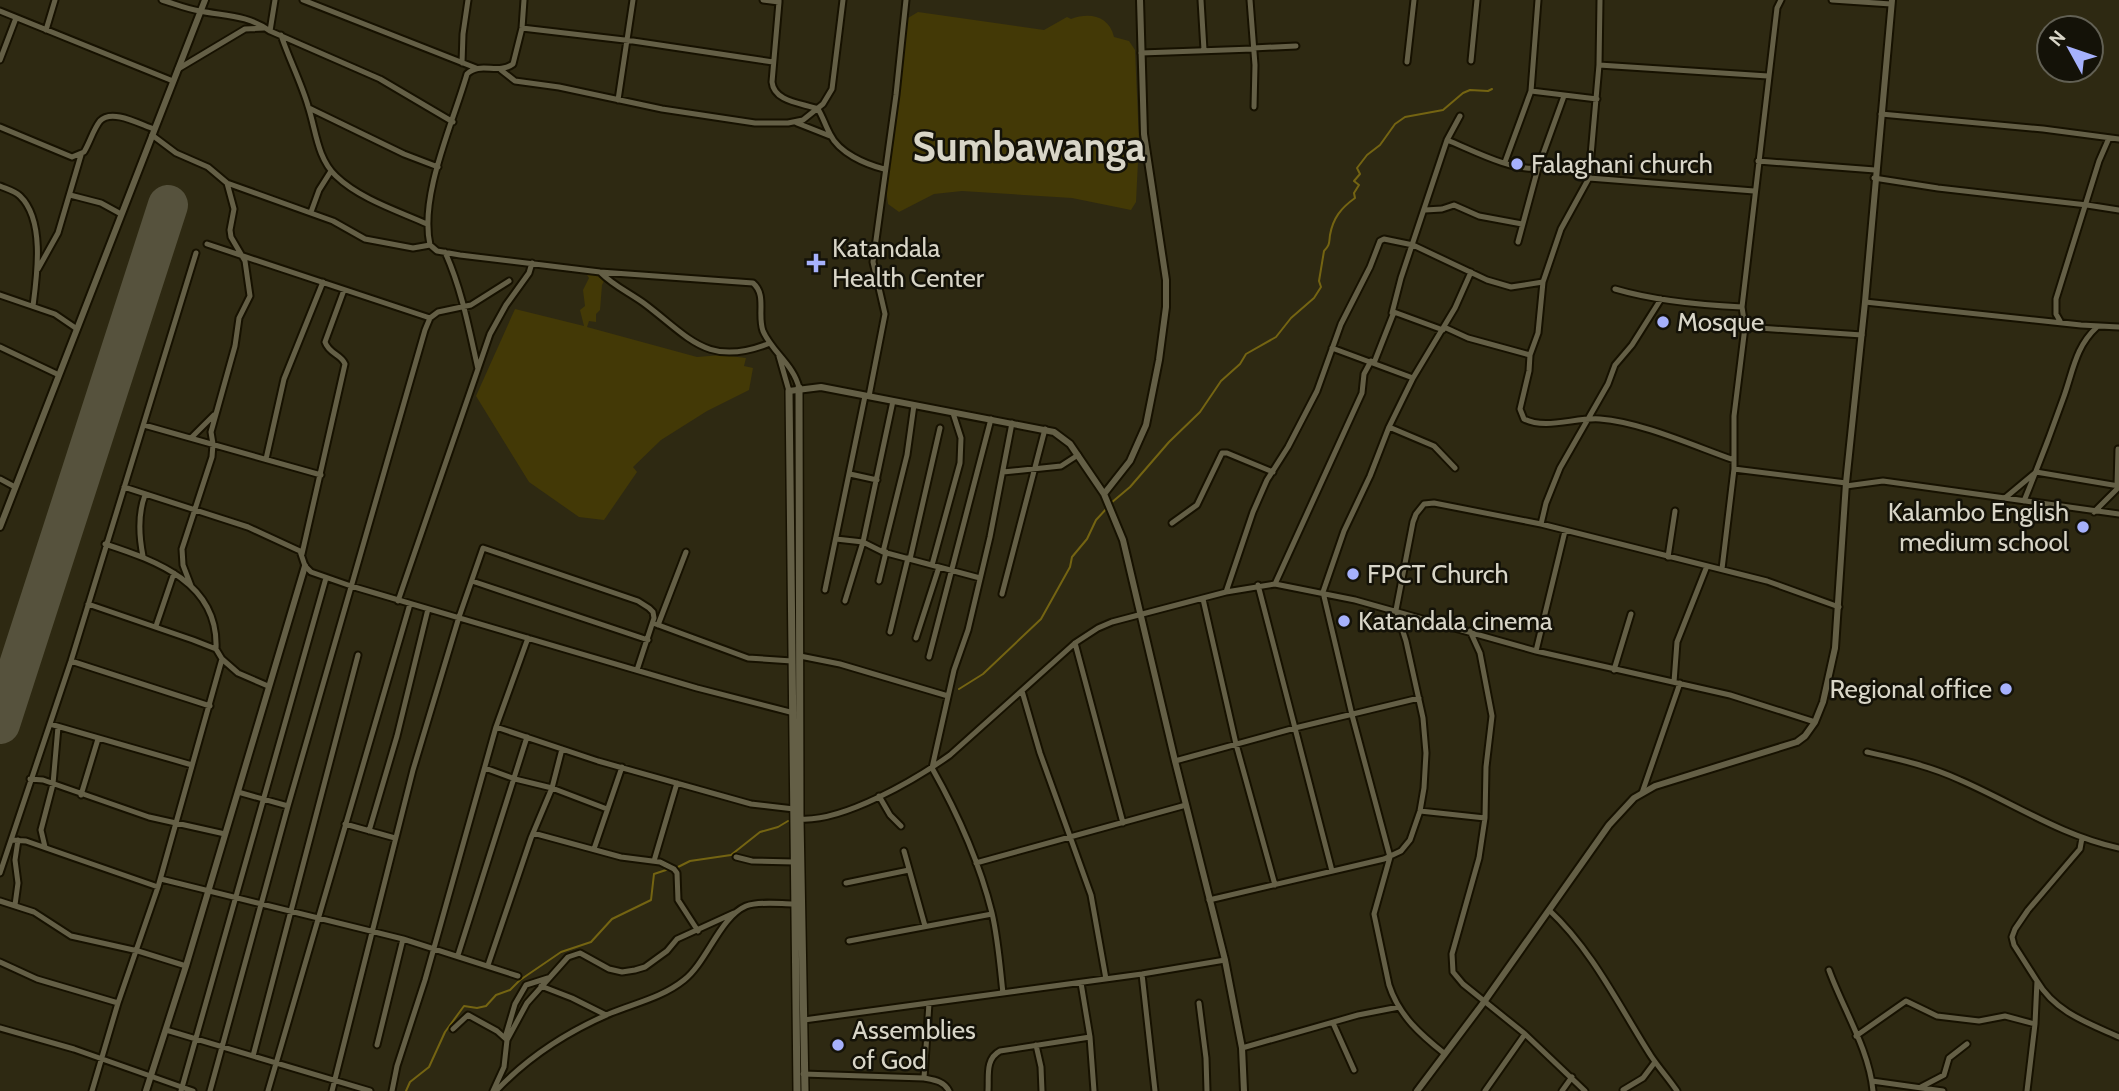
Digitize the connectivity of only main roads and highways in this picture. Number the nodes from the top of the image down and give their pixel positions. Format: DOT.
graph roads {
  1 [pos="799,388"];
  2 [pos="789,391"];
  3 [pos="797,714"];
  4 [pos="801,1074"];
  5 [pos="797,1091"];
  6 [pos="805,1091"];
  1 -- 3 [label="main road"];
  2 -- 3 [label="main road"];
  3 -- 4 [label="main road"];
  3 -- 4 [label="main road"];
  4 -- 5 [label="main road"];
  4 -- 6 [label="main road"];
}
